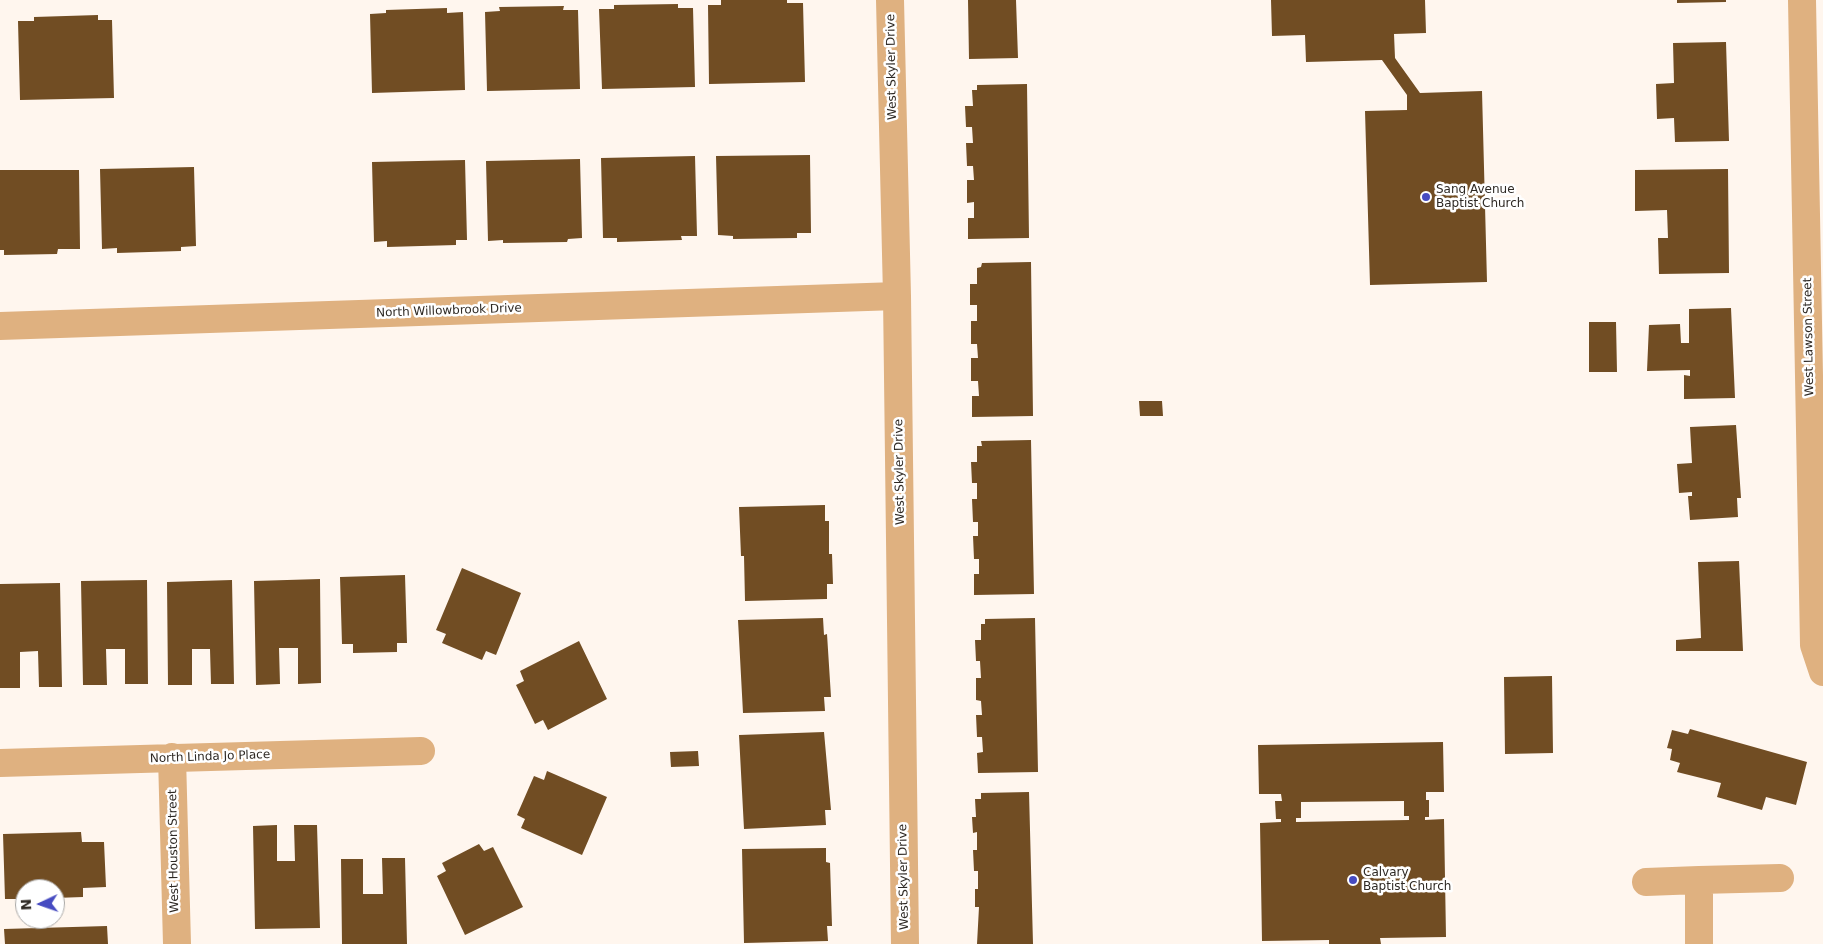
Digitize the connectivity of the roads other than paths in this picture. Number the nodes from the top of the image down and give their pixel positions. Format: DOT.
graph roads {
  1 [pos="890,0"];
  2 [pos="1802,0"];
  3 [pos="898,296"];
  4 [pos="0,326"];
  5 [pos="1823,672"];
  6 [pos="421,751"];
  7 [pos="172,757"];
  8 [pos="0,764"];
  9 [pos="1780,878"];
  10 [pos="1699,880"];
  11 [pos="1646,882"];
  12 [pos="177,944"];
  13 [pos="905,944"];
  14 [pos="1699,944"];
  1 -- 3 [label="street, West Skyler Drive"];
  2 -- 5 [label="street, West Lawson Street"];
  3 -- 4 [label="street, North Willowbrook Drive"];
  3 -- 13 [label="street, West Skyler Drive"];
  6 -- 7 [label="street, North Linda Jo Place"];
  7 -- 8 [label="street, North Linda Jo Place"];
  7 -- 12 [label="street, West Houston Street"];
  9 -- 10 [label="street"];
  10 -- 11 [label="street"];
  10 -- 14 [label="street"];
}
